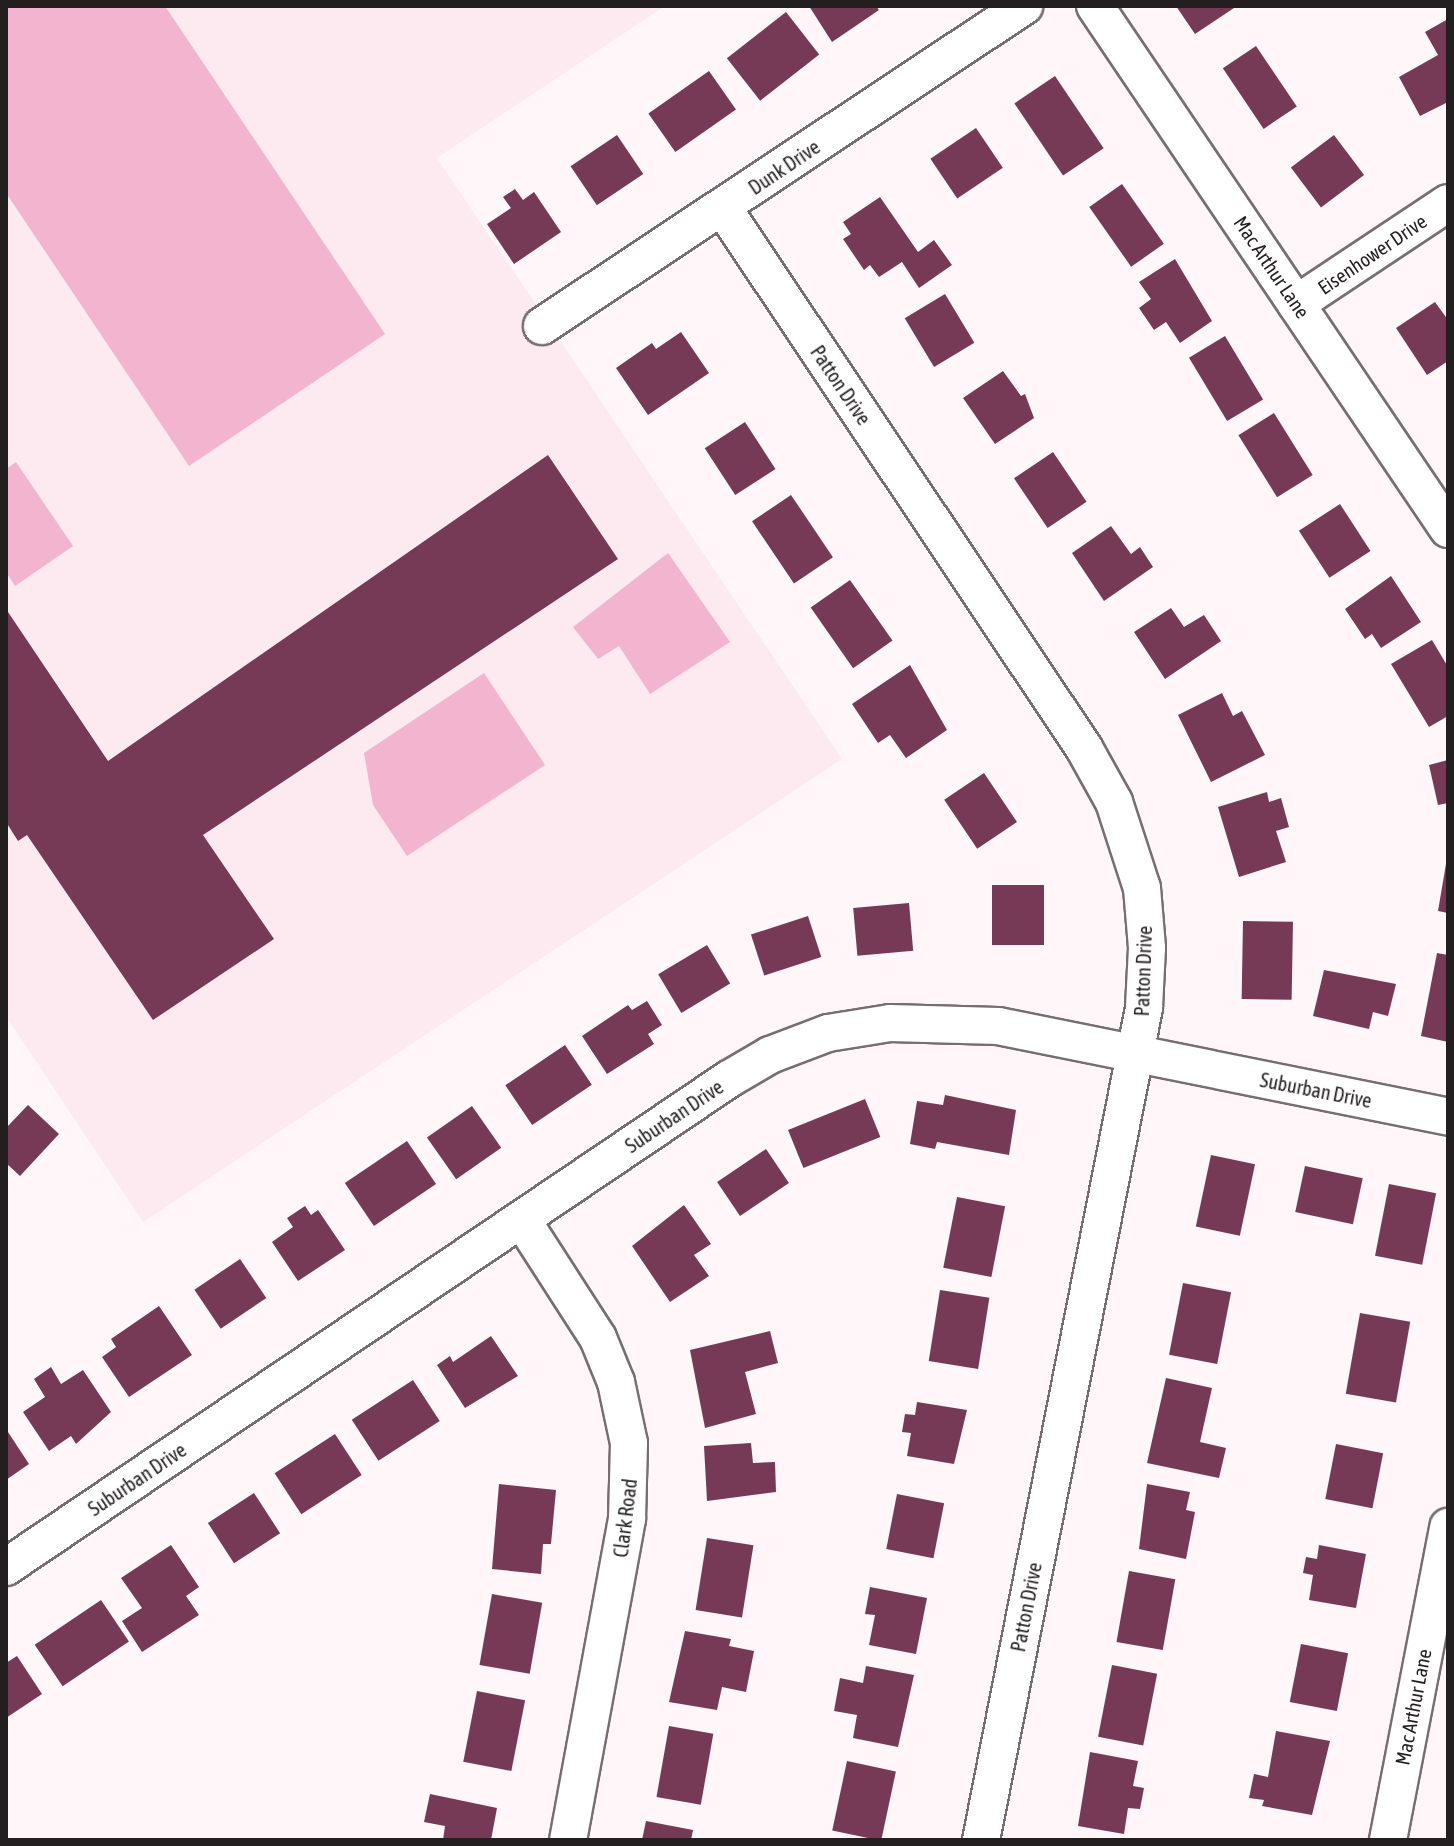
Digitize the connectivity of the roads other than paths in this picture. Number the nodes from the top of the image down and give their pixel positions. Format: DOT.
graph roads {
  1 [pos="1024,6"];
  2 [pos="1095,6"];
  3 [pos="1448,203"];
  4 [pos="723,208"];
  5 [pos="1296,304"];
  6 [pos="542,326"];
  7 [pos="1448,529"];
  8 [pos="1133,1053"];
  9 [pos="1448,1117"];
  10 [pos="522,1220"];
  11 [pos="1448,1527"];
  12 [pos="6,1567"];
  13 [pos="568,1840"];
  14 [pos="981,1840"];
  15 [pos="1388,1840"];
  1 -- 4 [label="street, Dunk Drive"];
  2 -- 5 [label="street, Mac Arthur Lane"];
  3 -- 5 [label="street, Eisenhower Drive"];
  4 -- 6 [label="street, Dunk Drive"];
  4 -- 8 [label="street, Patton Drive"];
  5 -- 7 [label="street, Mac Arthur Lane"];
  8 -- 9 [label="street, Suburban Drive"];
  8 -- 10 [label="street, Suburban Drive"];
  8 -- 14 [label="street, Patton Drive"];
  10 -- 12 [label="street, Suburban Drive"];
  10 -- 13 [label="street, Clark Road"];
  11 -- 15 [label="street, Mac Arthur Lane"];
}
